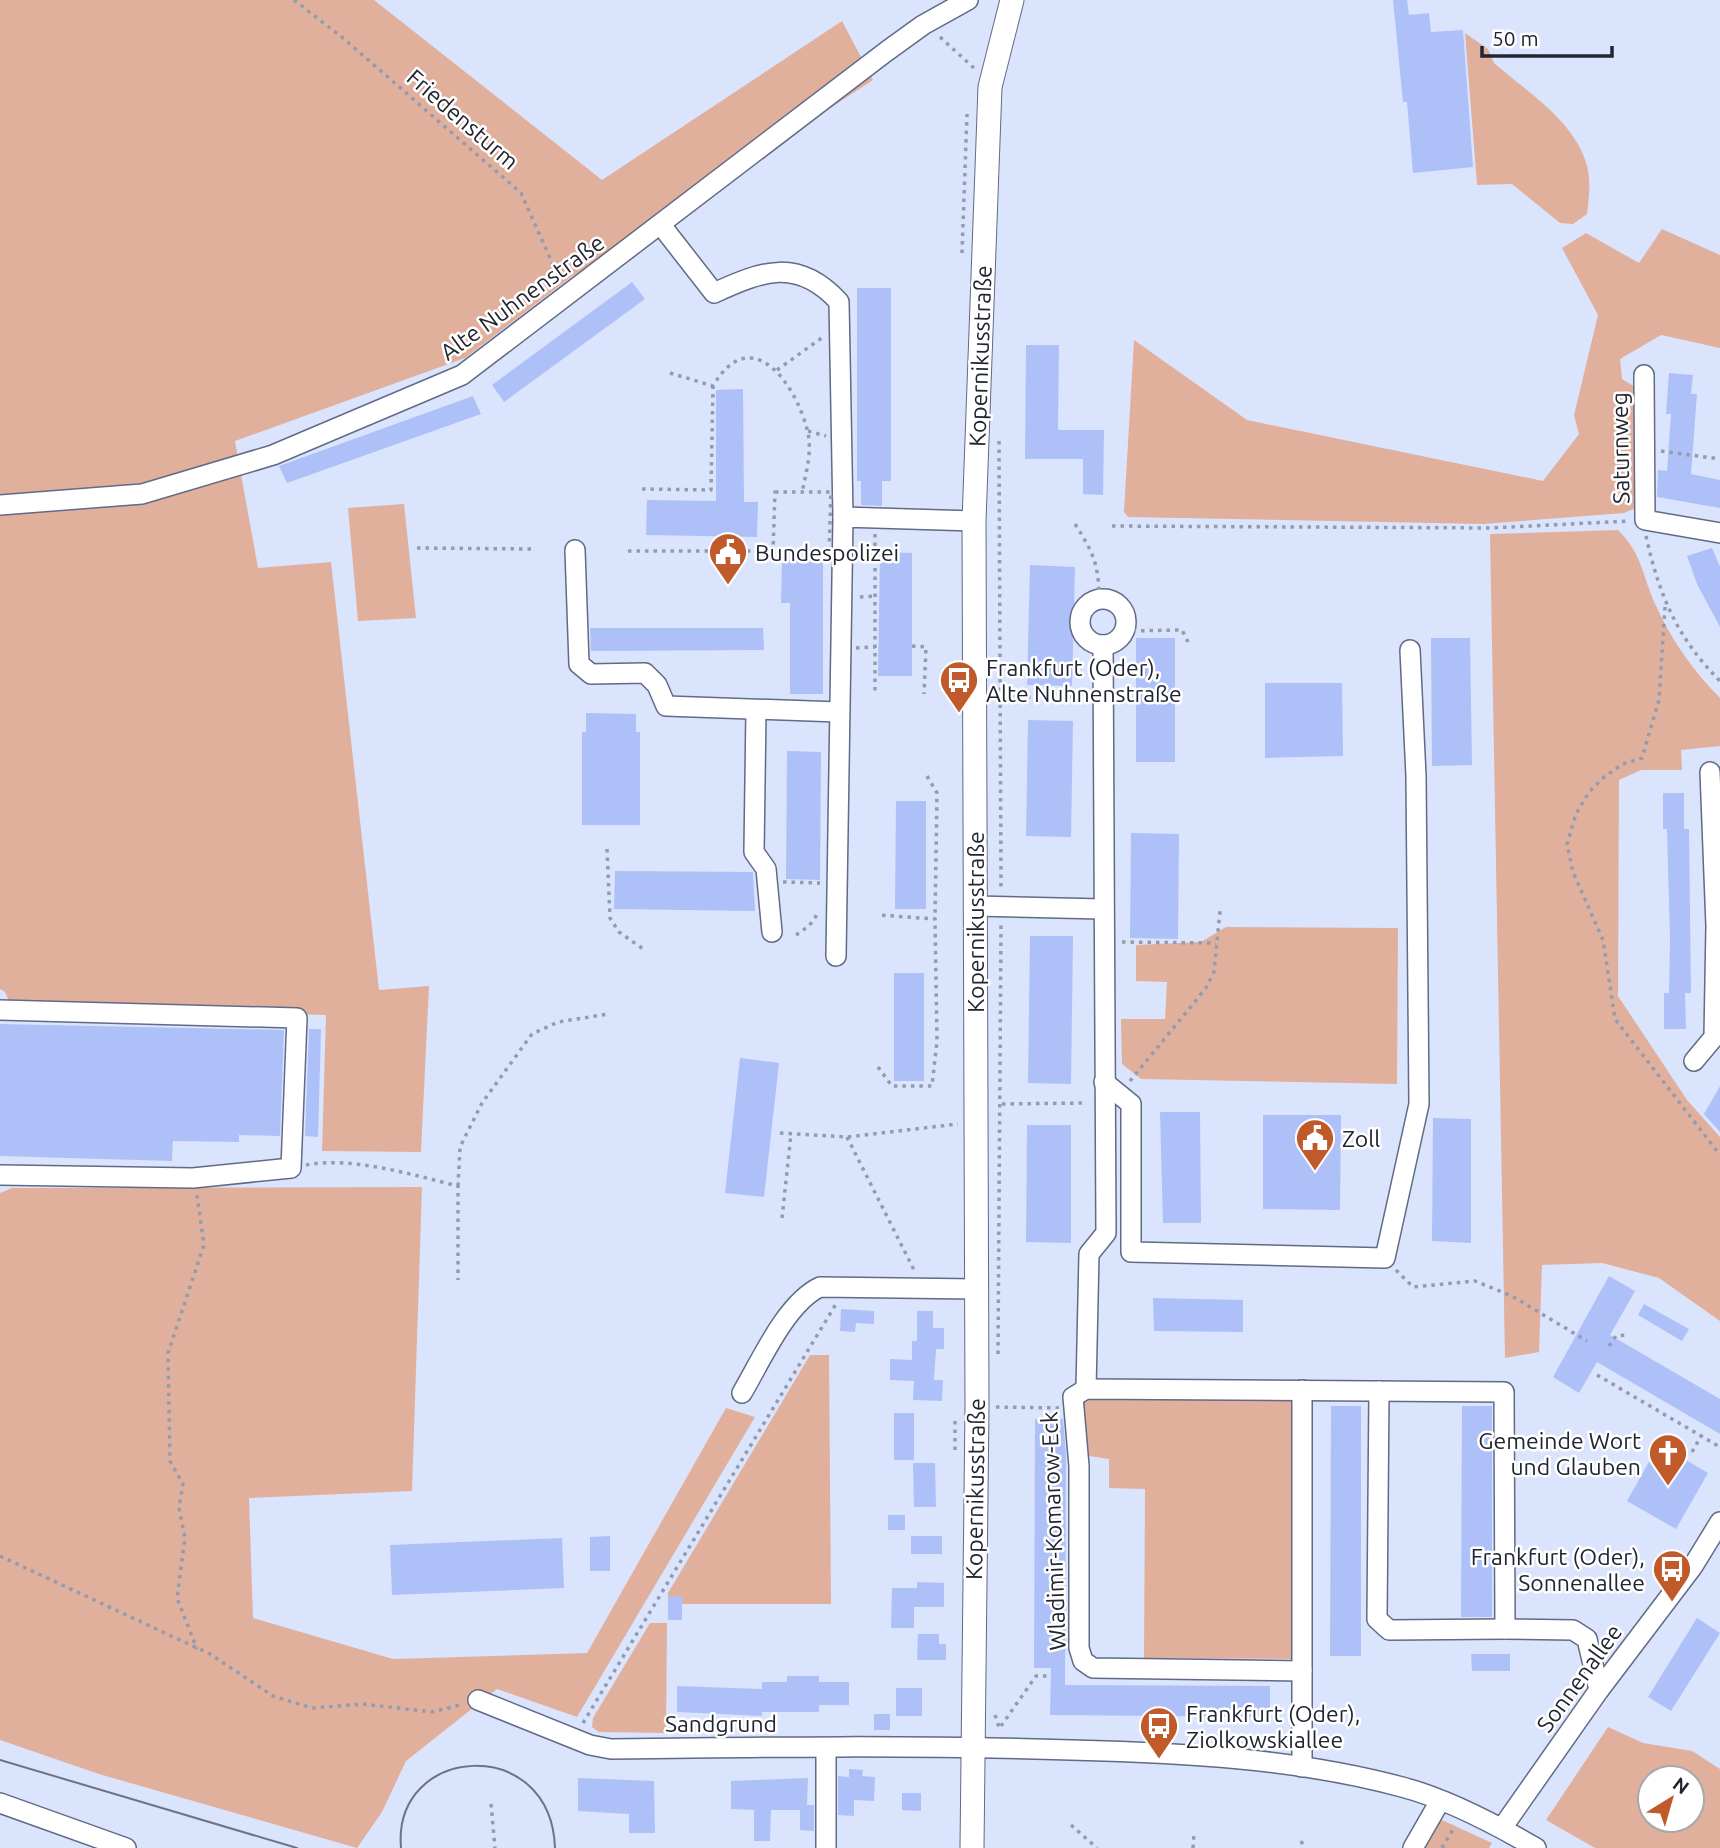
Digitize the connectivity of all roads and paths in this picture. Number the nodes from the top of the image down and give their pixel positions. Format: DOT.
graph roads {
  1 [pos="294,0"];
  2 [pos="968,0"];
  3 [pos="1012,0"];
  4 [pos="923,25"];
  5 [pos="990,87"];
  6 [pos="661,225"];
  7 [pos="567,296"];
  8 [pos="839,325"];
  9 [pos="777,370"];
  10 [pos="670,373"];
  11 [pos="1644,375"];
  12 [pos="712,386"];
  13 [pos="1644,450"];
  14 [pos="1720,459"];
  15 [pos="642,489"];
  16 [pos="802,493"];
  17 [pos="0,505"];
  18 [pos="844,517"];
  19 [pos="875,518"];
  20 [pos="1645,520"];
  21 [pos="974,521"];
  22 [pos="997,522"];
  23 [pos="1075,524"];
  24 [pos="1112,526"];
  25 [pos="1720,533"];
  26 [pos="417,548"];
  27 [pos="531,548"];
  28 [pos="575,550"];
  29 [pos="628,551"];
  30 [pos="773,551"];
  31 [pos="1099,598"];
  32 [pos="1665,605"];
  33 [pos="1124,631"];
  34 [pos="1103,645"];
  35 [pos="912,646"];
  36 [pos="1190,646"];
  37 [pos="1410,650"];
  38 [pos="1720,681"];
  39 [pos="875,694"];
  40 [pos="924,694"];
  41 [pos="973,697"];
  42 [pos="1002,697"];
  43 [pos="1104,697"];
  44 [pos="756,711"];
  45 [pos="839,712"];
  46 [pos="1710,772"];
  47 [pos="927,776"];
  48 [pos="607,849"];
  49 [pos="766,882"];
  50 [pos="837,883"];
  51 [pos="975,906"];
  52 [pos="1001,907"];
  53 [pos="1102,909"];
  54 [pos="1220,911"];
  55 [pos="879,915"];
  56 [pos="935,919"];
  57 [pos="1718,925"];
  58 [pos="772,932"];
  59 [pos="1103,941"];
  60 [pos="1217,943"];
  61 [pos="646,951"];
  62 [pos="836,956"];
  63 [pos="0,1010"];
  64 [pos="608,1014"];
  65 [pos="1694,1061"];
  66 [pos="878,1067"];
  67 [pos="1112,1088"];
  68 [pos="1086,1103"];
  69 [pos="1002,1104"];
  70 [pos="958,1124"];
  71 [pos="780,1133"];
  72 [pos="791,1134"];
  73 [pos="847,1137"];
  74 [pos="1720,1155"];
  75 [pos="291,1168"];
  76 [pos="0,1175"];
  77 [pos="193,1178"];
  78 [pos="458,1186"];
  79 [pos="782,1218"];
  80 [pos="1385,1258"];
  81 [pos="458,1280"];
  82 [pos="846,1287"];
  83 [pos="922,1288"];
  84 [pos="976,1289"];
  85 [pos="1627,1335"];
  86 [pos="1587,1341"];
  87 [pos="1609,1346"];
  88 [pos="998,1366"];
  89 [pos="1597,1375"];
  90 [pos="1086,1389"];
  91 [pos="1302,1390"];
  92 [pos="1379,1391"];
  93 [pos="742,1393"];
  94 [pos="998,1394"];
  95 [pos="987,1407"];
  96 [pos="1071,1408"];
  97 [pos="1701,1436"];
  98 [pos="1720,1447"];
  99 [pos="1692,1452"];
  100 [pos="1720,1522"];
  101 [pos="0,1556"];
  102 [pos="1505,1629"];
  103 [pos="197,1649"];
  104 [pos="1302,1671"];
  105 [pos="1051,1676"];
  106 [pos="1599,1690"];
  107 [pos="478,1700"];
  108 [pos="995,1704"];
  109 [pos="1000,1726"];
  110 [pos="575,1736"];
  111 [pos="973,1746"];
  112 [pos="826,1748"];
  113 [pos="1000,1748"];
  114 [pos="1302,1767"];
  115 [pos="1440,1801"];
  116 [pos="0,1803"];
  117 [pos="491,1804"];
  118 [pos="1457,1822"];
  119 [pos="1071,1825"];
  120 [pos="1502,1828"];
  121 [pos="1194,1833"];
  122 [pos="88,1841"];
  123 [pos="1301,1841"];
  124 [pos="126,1848"];
  125 [pos="495,1848"];
  126 [pos="825,1848"];
  127 [pos="972,1848"];
  128 [pos="1097,1848"];
  129 [pos="1193,1848"];
  130 [pos="1305,1848"];
  131 [pos="1413,1848"];
  132 [pos="1442,1848"];
  133 [pos="1536,1848"];
  1 -- 7 [label="path, Friedensturm"];
  2 -- 4 [label="street, Alte Nuhnenstraße"];
  3 -- 5 [label="main road, Kopernikusstraße"];
  4 -- 5 [label="path"];
  4 -- 6 [label="street, Alte Nuhnenstraße"];
  5 -- 21 [label="main road, Kopernikusstraße"];
  6 -- 7 [label="street, Alte Nuhnenstraße"];
  6 -- 8 [label="street"];
  7 -- 17 [label="street, Alte Nuhnenstraße"];
  8 -- 9 [label="path"];
  8 -- 18 [label="street"];
  9 -- 12 [label="path"];
  9 -- 16 [label="path"];
  10 -- 12 [label="path"];
  11 -- 13 [label="street, Saturnweg"];
  12 -- 15 [label="path"];
  13 -- 14 [label="path"];
  13 -- 20 [label="street, Saturnweg"];
  16 -- 30 [label="path"];
  16 -- 30 [label="path"];
  18 -- 19 [label="street"];
  18 -- 45 [label="street"];
  19 -- 21 [label="street"];
  19 -- 39 [label="path"];
  20 -- 24 [label="path"];
  20 -- 25 [label="street"];
  20 -- 32 [label="path"];
  21 -- 41 [label="main road, Kopernikusstraße"];
  22 -- 42 [label="path"];
  23 -- 31 [label="path"];
  26 -- 27 [label="path"];
  28 -- 44 [label="street"];
  29 -- 30 [label="path"];
  31 -- 33 [label="street"];
  31 -- 34 [label="street"];
  32 -- 38 [label="path"];
  32 -- 74 [label="path"];
  33 -- 34 [label="street"];
  33 -- 36 [label="path"];
  34 -- 43 [label="street"];
  35 -- 40 [label="path"];
  37 -- 80 [label="street"];
  41 -- 42 [label="path"];
  41 -- 51 [label="main road, Kopernikusstraße"];
  42 -- 43 [label="path"];
  42 -- 52 [label="path"];
  43 -- 53 [label="street"];
  44 -- 45 [label="street"];
  44 -- 49 [label="street"];
  45 -- 50 [label="street"];
  46 -- 57 [label="street"];
  47 -- 56 [label="path"];
  48 -- 61 [label="path"];
  49 -- 50 [label="path"];
  49 -- 58 [label="street"];
  50 -- 62 [label="street"];
  51 -- 52 [label="street"];
  51 -- 84 [label="main road, Kopernikusstraße"];
  52 -- 53 [label="street"];
  52 -- 69 [label="path"];
  53 -- 59 [label="street"];
  54 -- 60 [label="path"];
  55 -- 56 [label="path"];
  56 -- 66 [label="path"];
  57 -- 65 [label="street"];
  59 -- 60 [label="path"];
  59 -- 67 [label="street"];
  60 -- 67 [label="path"];
  63 -- 75 [label="street"];
  64 -- 78 [label="path"];
  67 -- 80 [label="street"];
  67 -- 90 [label="street"];
  68 -- 69 [label="path"];
  69 -- 88 [label="path"];
  70 -- 73 [label="path"];
  71 -- 72 [label="path"];
  72 -- 73 [label="path"];
  72 -- 79 [label="path"];
  73 -- 83 [label="path"];
  75 -- 77 [label="street"];
  75 -- 78 [label="path"];
  76 -- 77 [label="street"];
  77 -- 103 [label="path"];
  78 -- 81 [label="path"];
  80 -- 86 [label="path"];
  82 -- 83 [label="street"];
  82 -- 93 [label="street"];
  82 -- 110 [label="path"];
  83 -- 84 [label="street"];
  84 -- 95 [label="main road, Kopernikusstraße"];
  85 -- 87 [label="path"];
  89 -- 97 [label="path"];
  90 -- 91 [label="street, Wladimir-Komarow-Eck"];
  90 -- 96 [label="street, Wladimir-Komarow-Eck"];
  91 -- 92 [label="street, Wladimir-Komarow-Eck"];
  91 -- 104 [label="street"];
  92 -- 102 [label="street"];
  92 -- 102 [label="street, Wladimir-Komarow-Eck"];
  94 -- 95 [label="path"];
  95 -- 96 [label="path"];
  95 -- 111 [label="main road, Kopernikusstraße"];
  96 -- 104 [label="street, Wladimir-Komarow-Eck"];
  97 -- 98 [label="path"];
  97 -- 99 [label="path"];
  100 -- 106 [label="street, Sonnenallee"];
  101 -- 103 [label="path"];
  102 -- 106 [label="street"];
  103 -- 107 [label="path"];
  104 -- 114 [label="street"];
  105 -- 109 [label="path"];
  106 -- 120 [label="street, Sonnenallee"];
  107 -- 110 [label="street, Sandgrund"];
  108 -- 109 [label="path"];
  109 -- 113 [label="path"];
  110 -- 112 [label="street, Sandgrund"];
  111 -- 112 [label="street, Sandgrund"];
  111 -- 113 [label="street, Sandgrund"];
  111 -- 127 [label="main road, Kopernikusstraße"];
  112 -- 126 [label="street"];
  113 -- 114 [label="street, Sandgrund"];
  114 -- 115 [label="street, Sandgrund"];
  115 -- 120 [label="street, Sandgrund"];
  115 -- 131 [label="street"];
  116 -- 122 [label="street"];
  117 -- 125 [label="path"];
  118 -- 132 [label="path"];
  119 -- 128 [label="path"];
  120 -- 133 [label="street, Sandgrund"];
  121 -- 129 [label="path"];
  122 -- 124 [label="street"];
  123 -- 130 [label="path"];
}
